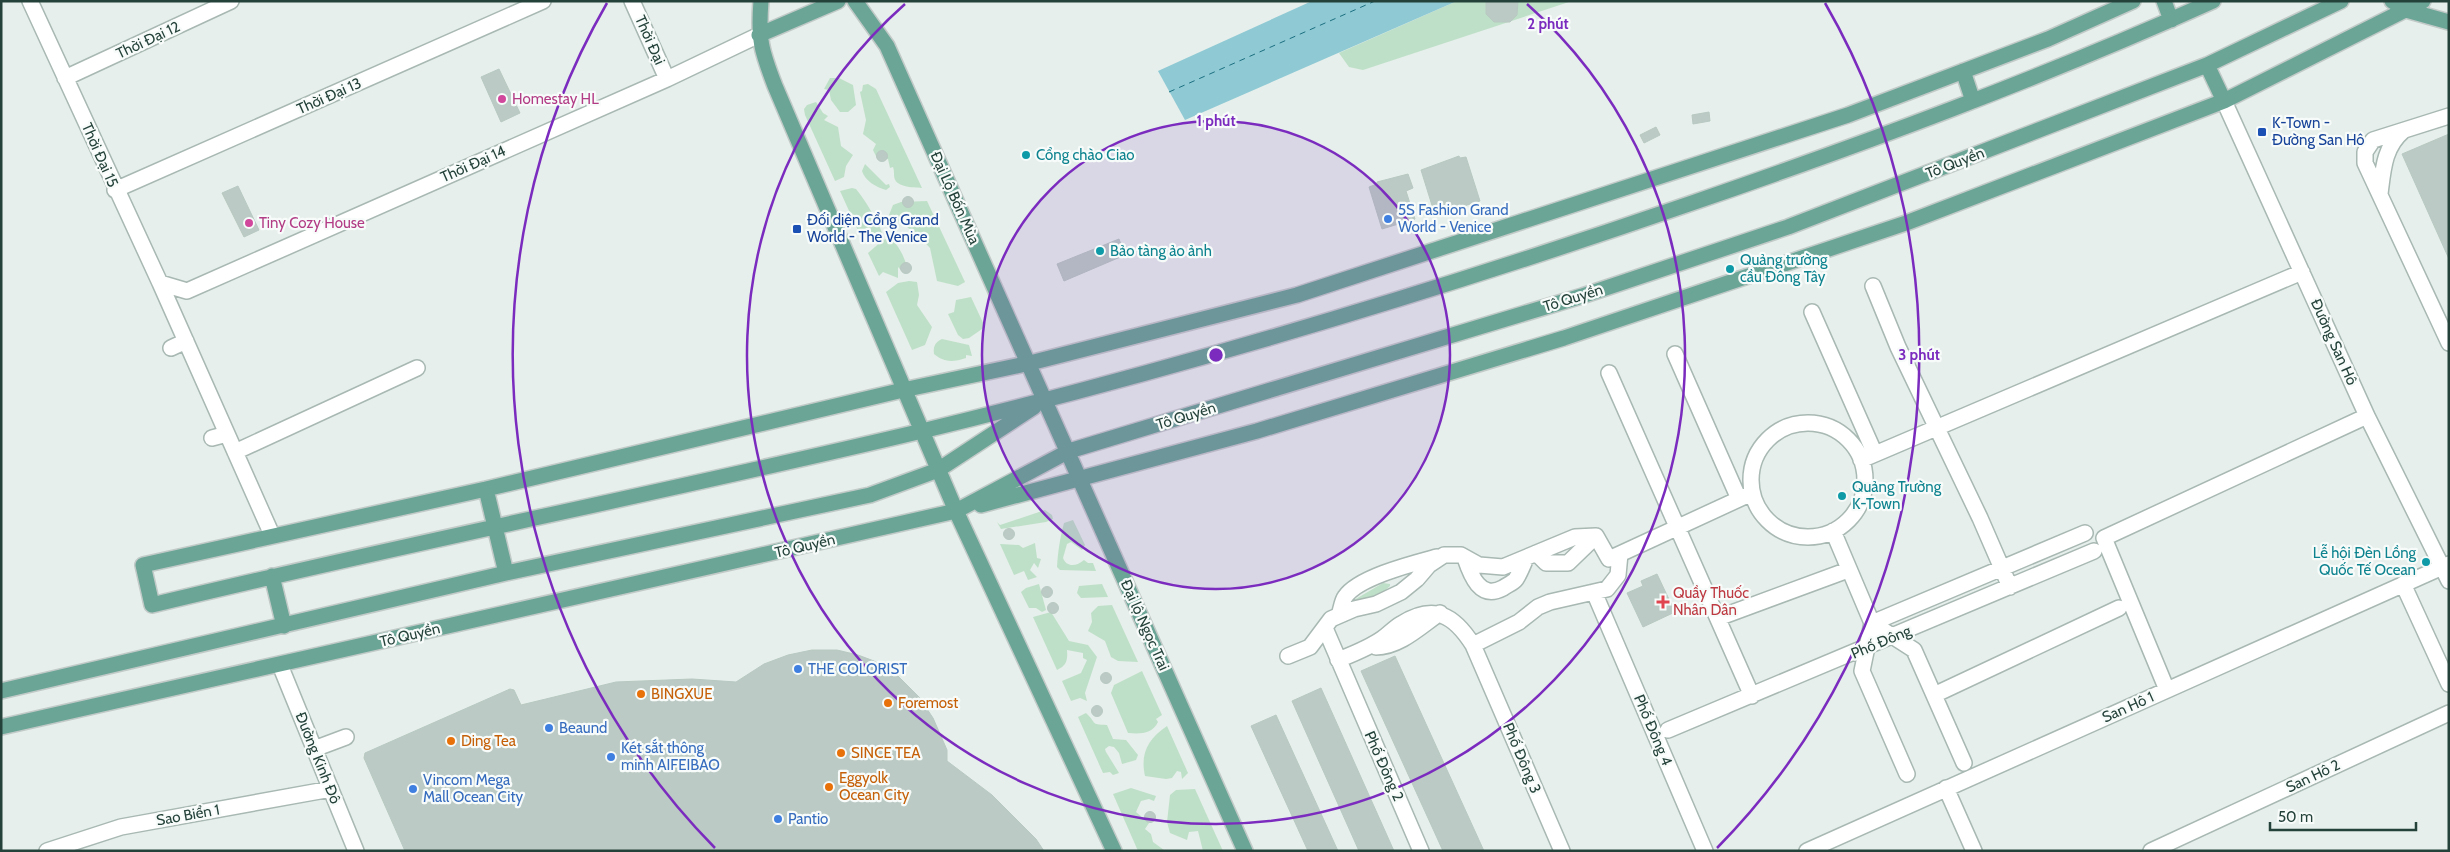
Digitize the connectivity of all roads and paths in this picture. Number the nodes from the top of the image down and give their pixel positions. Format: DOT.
graph roads {
  1 [pos="30,1"];
  2 [pos="232,1"];
  3 [pos="543,1"];
  4 [pos="632,1"];
  5 [pos="761,1"];
  6 [pos="838,1"];
  7 [pos="855,1"];
  8 [pos="2133,1"];
  9 [pos="2164,1"];
  10 [pos="2213,1"];
  11 [pos="2341,1"];
  12 [pos="2392,1"];
  13 [pos="2423,1"];
  14 [pos="2406,10"];
  15 [pos="2171,20"];
  16 [pos="2449,22"];
  17 [pos="759,35"];
  18 [pos="2208,65"];
  19 [pos="1963,71"];
  20 [pos="65,78"];
  21 [pos="667,79"];
  22 [pos="1973,101"];
  23 [pos="2224,101"];
  24 [pos="2449,116"];
  25 [pos="2406,129"];
  26 [pos="115,190"];
  27 [pos="2380,196"];
  28 [pos="2302,272"];
  29 [pos="160,283"];
  30 [pos="1873,286"];
  31 [pos="1812,312"];
  32 [pos="186,341"];
  33 [pos="2449,344"];
  34 [pos="171,348"];
  35 [pos="1675,354"];
  36 [pos="1030,363"];
  37 [pos="417,368"];
  38 [pos="1609,373"];
  39 [pos="903,390"];
  40 [pos="1045,399"];
  41 [pos="2367,416"];
  42 [pos="1940,428"];
  43 [pos="921,431"];
  44 [pos="227,434"];
  45 [pos="212,438"];
  46 [pos="1069,451"];
  47 [pos="235,452"];
  48 [pos="1868,457"];
  49 [pos="938,470"];
  50 [pos="1081,478"];
  51 [pos="486,489"];
  52 [pos="1745,496"];
  53 [pos="956,511"];
  54 [pos="495,527"];
  55 [pos="1677,528"];
  56 [pos="1834,531"];
  57 [pos="2085,533"];
  58 [pos="272,535"];
  59 [pos="1596,536"];
  60 [pos="2094,551"];
  61 [pos="1620,554"];
  62 [pos="1444,555"];
  63 [pos="1531,556"];
  64 [pos="1465,558"];
  65 [pos="2446,565"];
  66 [pos="2001,568"];
  67 [pos="1848,570"];
  68 [pos="1388,571"];
  69 [pos="506,573"];
  70 [pos="272,576"];
  71 [pos="2449,581"];
  72 [pos="2403,584"];
  73 [pos="2010,588"];
  74 [pos="1594,592"];
  75 [pos="1397,594"];
  76 [pos="2120,608"];
  77 [pos="1339,615"];
  78 [pos="1718,618"];
  79 [pos="1872,624"];
  80 [pos="284,626"];
  81 [pos="1325,628"];
  82 [pos="1893,637"];
  83 [pos="1473,645"];
  84 [pos="1867,648"];
  85 [pos="1288,656"];
  86 [pos="1338,660"];
  87 [pos="280,665"];
  88 [pos="2449,684"];
  89 [pos="2167,690"];
  90 [pos="1,691"];
  91 [pos="1934,695"];
  92 [pos="1752,696"];
  93 [pos="2449,713"];
  94 [pos="1,727"];
  95 [pos="1668,730"];
  96 [pos="346,737"];
  97 [pos="314,749"];
  98 [pos="1964,763"];
  99 [pos="1907,774"];
  100 [pos="1946,788"];
  101 [pos="331,789"];
  102 [pos="47,851"];
  103 [pos="356,851"];
  104 [pos="1114,851"];
  105 [pos="1244,851"];
  106 [pos="1421,851"];
  107 [pos="1562,851"];
  108 [pos="1705,851"];
  109 [pos="1807,851"];
  110 [pos="1974,851"];
  111 [pos="2151,851"];
  1 -- 20 [label="street, Thời Đại 15"];
  2 -- 20 [label="street, Thời Đại 12"];
  3 -- 26 [label="street, Thời Đại 13"];
  4 -- 21 [label="street, Thời Đại"];
  5 -- 17 [label="main road"];
  6 -- 17 [label="main road"];
  7 -- 36 [label="main road, Đại Lộ Bốn Mùa"];
  8 -- 19 [label="main road"];
  9 -- 15 [label="main road"];
  10 -- 15 [label="main road"];
  11 -- 18 [label="main road, Tô Quyền"];
  12 -- 14 [label="main road"];
  13 -- 14 [label="main road"];
  14 -- 16 [label="main road"];
  14 -- 23 [label="main road"];
  15 -- 22 [label="main road"];
  17 -- 21 [label="street, Thời Đại 14"];
  17 -- 39 [label="main road"];
  18 -- 23 [label="main road"];
  18 -- 46 [label="main road, Tô Quyền"];
  19 -- 22 [label="main road"];
  19 -- 36 [label="main road"];
  20 -- 26 [label="street, Thời Đại 15"];
  21 -- 29 [label="street, Thời Đại 14"];
  22 -- 40 [label="main road"];
  23 -- 28 [label="street, Đường San Hô"];
  23 -- 50 [label="main road"];
  24 -- 25 [label="street"];
  25 -- 27 [label="street"];
  25 -- 27 [label="street"];
  26 -- 29 [label="street, Thời Đại 15"];
  27 -- 33 [label="street"];
  28 -- 41 [label="street, Đường San Hô"];
  28 -- 42 [label="street"];
  29 -- 32 [label="street, Thời Đại 15"];
  30 -- 42 [label="street"];
  31 -- 48 [label="street"];
  32 -- 34 [label="street"];
  32 -- 44 [label="street, Thời Đại 15"];
  35 -- 52 [label="street"];
  36 -- 39 [label="main road"];
  36 -- 40 [label="main road, Đại Lộ Bốn Mùa"];
  37 -- 47 [label="street"];
  38 -- 55 [label="street"];
  39 -- 43 [label="main road"];
  39 -- 51 [label="main road"];
  40 -- 43 [label="main road"];
  40 -- 46 [label="main road, Đại lộ Ngọc Trai"];
  40 -- 49 [label="main road"];
  41 -- 65 [label="street, Đường San Hô"];
  41 -- 89 [label="street"];
  42 -- 48 [label="street"];
  42 -- 66 [label="street"];
  43 -- 49 [label="main road"];
  43 -- 54 [label="main road"];
  44 -- 45 [label="street"];
  44 -- 47 [label="street, Thời Đại 15"];
  46 -- 50 [label="main road, Đại lộ Ngọc Trai"];
  46 -- 53 [label="main road, Tô Quyền"];
  47 -- 58 [label="street, Thời Đại 15"];
  48 -- 52 [label="street"];
  48 -- 56 [label="street"];
  49 -- 53 [label="main road"];
  49 -- 69 [label="main road"];
  50 -- 53 [label="main road"];
  50 -- 105 [label="main road, Đại lộ Ngọc Trai"];
  51 -- 54 [label="main road"];
  51 -- 58 [label="main road"];
  52 -- 55 [label="street"];
  52 -- 56 [label="street"];
  53 -- 87 [label="main road, Tô Quyền"];
  53 -- 104 [label="main road"];
  54 -- 69 [label="main road"];
  54 -- 70 [label="main road"];
  55 -- 61 [label="street"];
  55 -- 78 [label="street"];
  56 -- 67 [label="street"];
  57 -- 66 [label="street"];
  58 -- 70 [label="main road"];
  59 -- 61 [label="street"];
  59 -- 63 [label="street"];
  59 -- 63 [label="street"];
  60 -- 73 [label="street, Phố Đông"];
  61 -- 74 [label="street"];
  62 -- 64 [label="street"];
  62 -- 68 [label="street"];
  62 -- 75 [label="street"];
  63 -- 64 [label="street"];
  63 -- 64 [label="street"];
  65 -- 71 [label="street, Đường San Hô"];
  65 -- 72 [label="street, San Hô 1"];
  66 -- 73 [label="street"];
  66 -- 79 [label="street"];
  67 -- 78 [label="street"];
  67 -- 79 [label="street"];
  68 -- 75 [label="street"];
  68 -- 77 [label="street"];
  69 -- 80 [label="main road"];
  70 -- 80 [label="main road"];
  72 -- 88 [label="street"];
  72 -- 89 [label="street, San Hô 1"];
  73 -- 82 [label="street, Phố Đông"];
  74 -- 83 [label="street"];
  74 -- 108 [label="street, Phố Đông 4"];
  75 -- 77 [label="street"];
  76 -- 91 [label="street"];
  77 -- 81 [label="street"];
  78 -- 92 [label="street"];
  79 -- 82 [label="street"];
  79 -- 84 [label="street"];
  80 -- 90 [label="main road"];
  81 -- 85 [label="street"];
  81 -- 86 [label="street, Phố Đông 2"];
  82 -- 84 [label="street, Phố Đông"];
  82 -- 91 [label="street"];
  83 -- 86 [label="street, Phố Đông 3"];
  83 -- 107 [label="street, Phố Đông 3"];
  84 -- 92 [label="street, Phố Đông"];
  84 -- 99 [label="street"];
  86 -- 106 [label="street, Phố Đông 2"];
  87 -- 94 [label="main road, Tô Quyền"];
  87 -- 97 [label="street, Đường Kinh Đô"];
  89 -- 100 [label="street, San Hô 1"];
  91 -- 98 [label="street"];
  92 -- 95 [label="street, Phố Đông"];
  93 -- 111 [label="street, San Hô 2"];
  96 -- 97 [label="street"];
  97 -- 101 [label="street, Đường Kinh Đô"];
  100 -- 109 [label="street, San Hô 1"];
  100 -- 110 [label="street"];
  101 -- 102 [label="street, Sao Biển 1"];
  101 -- 103 [label="street, Đường Kinh Đô"];
}
